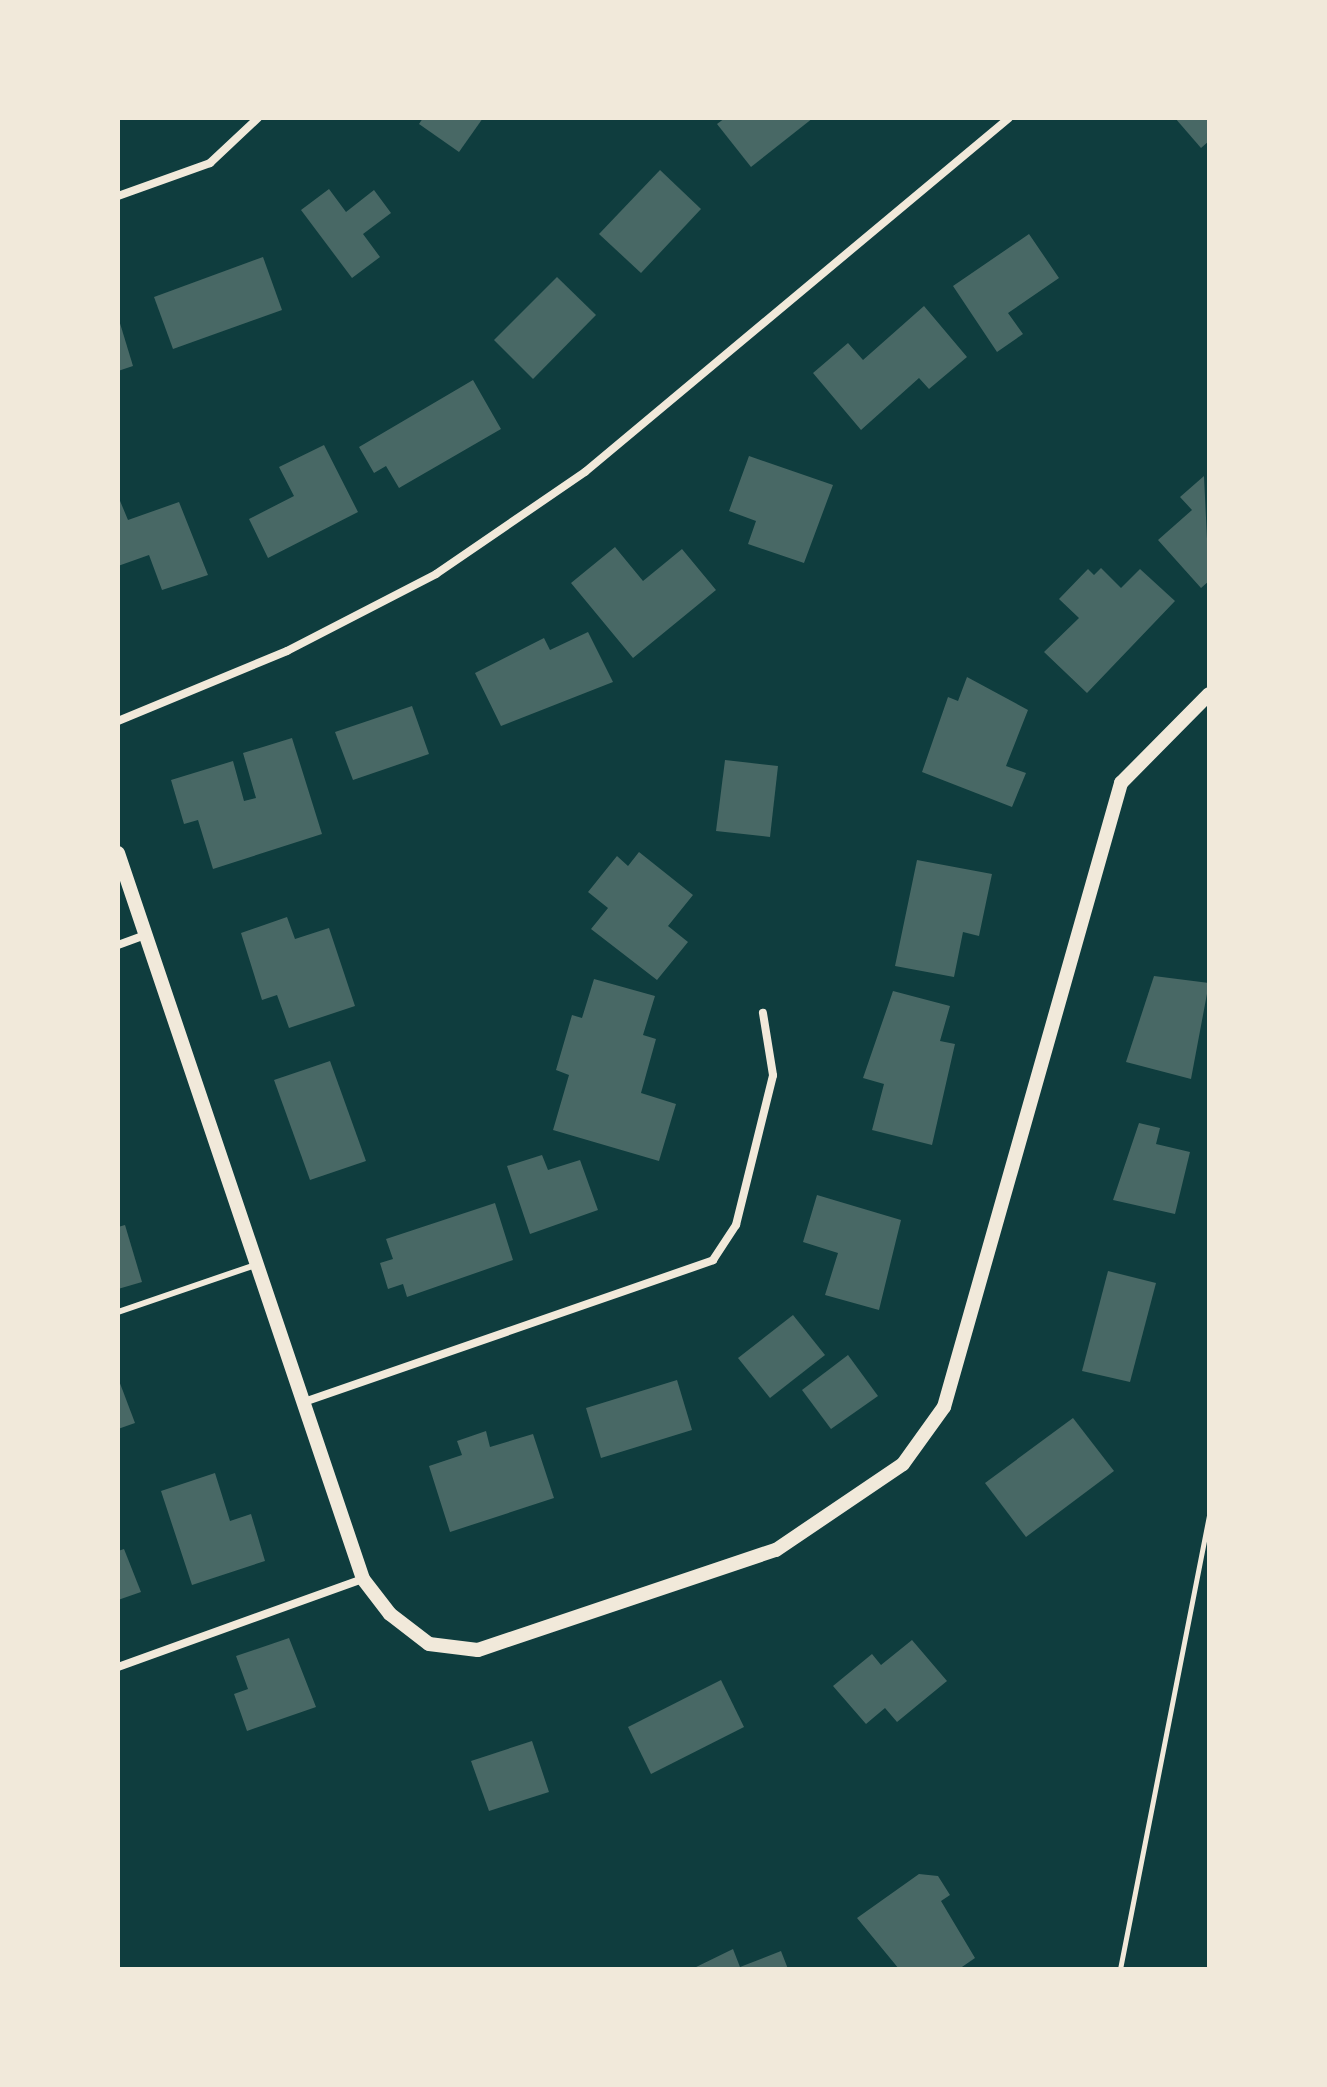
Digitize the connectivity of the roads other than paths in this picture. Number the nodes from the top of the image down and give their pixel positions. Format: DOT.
graph roads {
  1 [pos="258,118"];
  2 [pos="1009,118"];
  3 [pos="118,196"];
  4 [pos="1209,694"];
  5 [pos="118,721"];
  6 [pos="118,853"];
  7 [pos="145,935"];
  8 [pos="118,945"];
  9 [pos="763,1013"];
  10 [pos="258,1264"];
  11 [pos="118,1312"];
  12 [pos="304,1402"];
  13 [pos="363,1579"];
  14 [pos="118,1667"];
  1 -- 3 [label="street"];
  2 -- 5 [label="street"];
  4 -- 13 [label="street"];
  6 -- 7 [label="street"];
  7 -- 8 [label="street"];
  7 -- 10 [label="street"];
  9 -- 12 [label="street"];
  10 -- 11 [label="lane"];
  10 -- 12 [label="street"];
  12 -- 13 [label="street"];
  13 -- 14 [label="street"];
}
